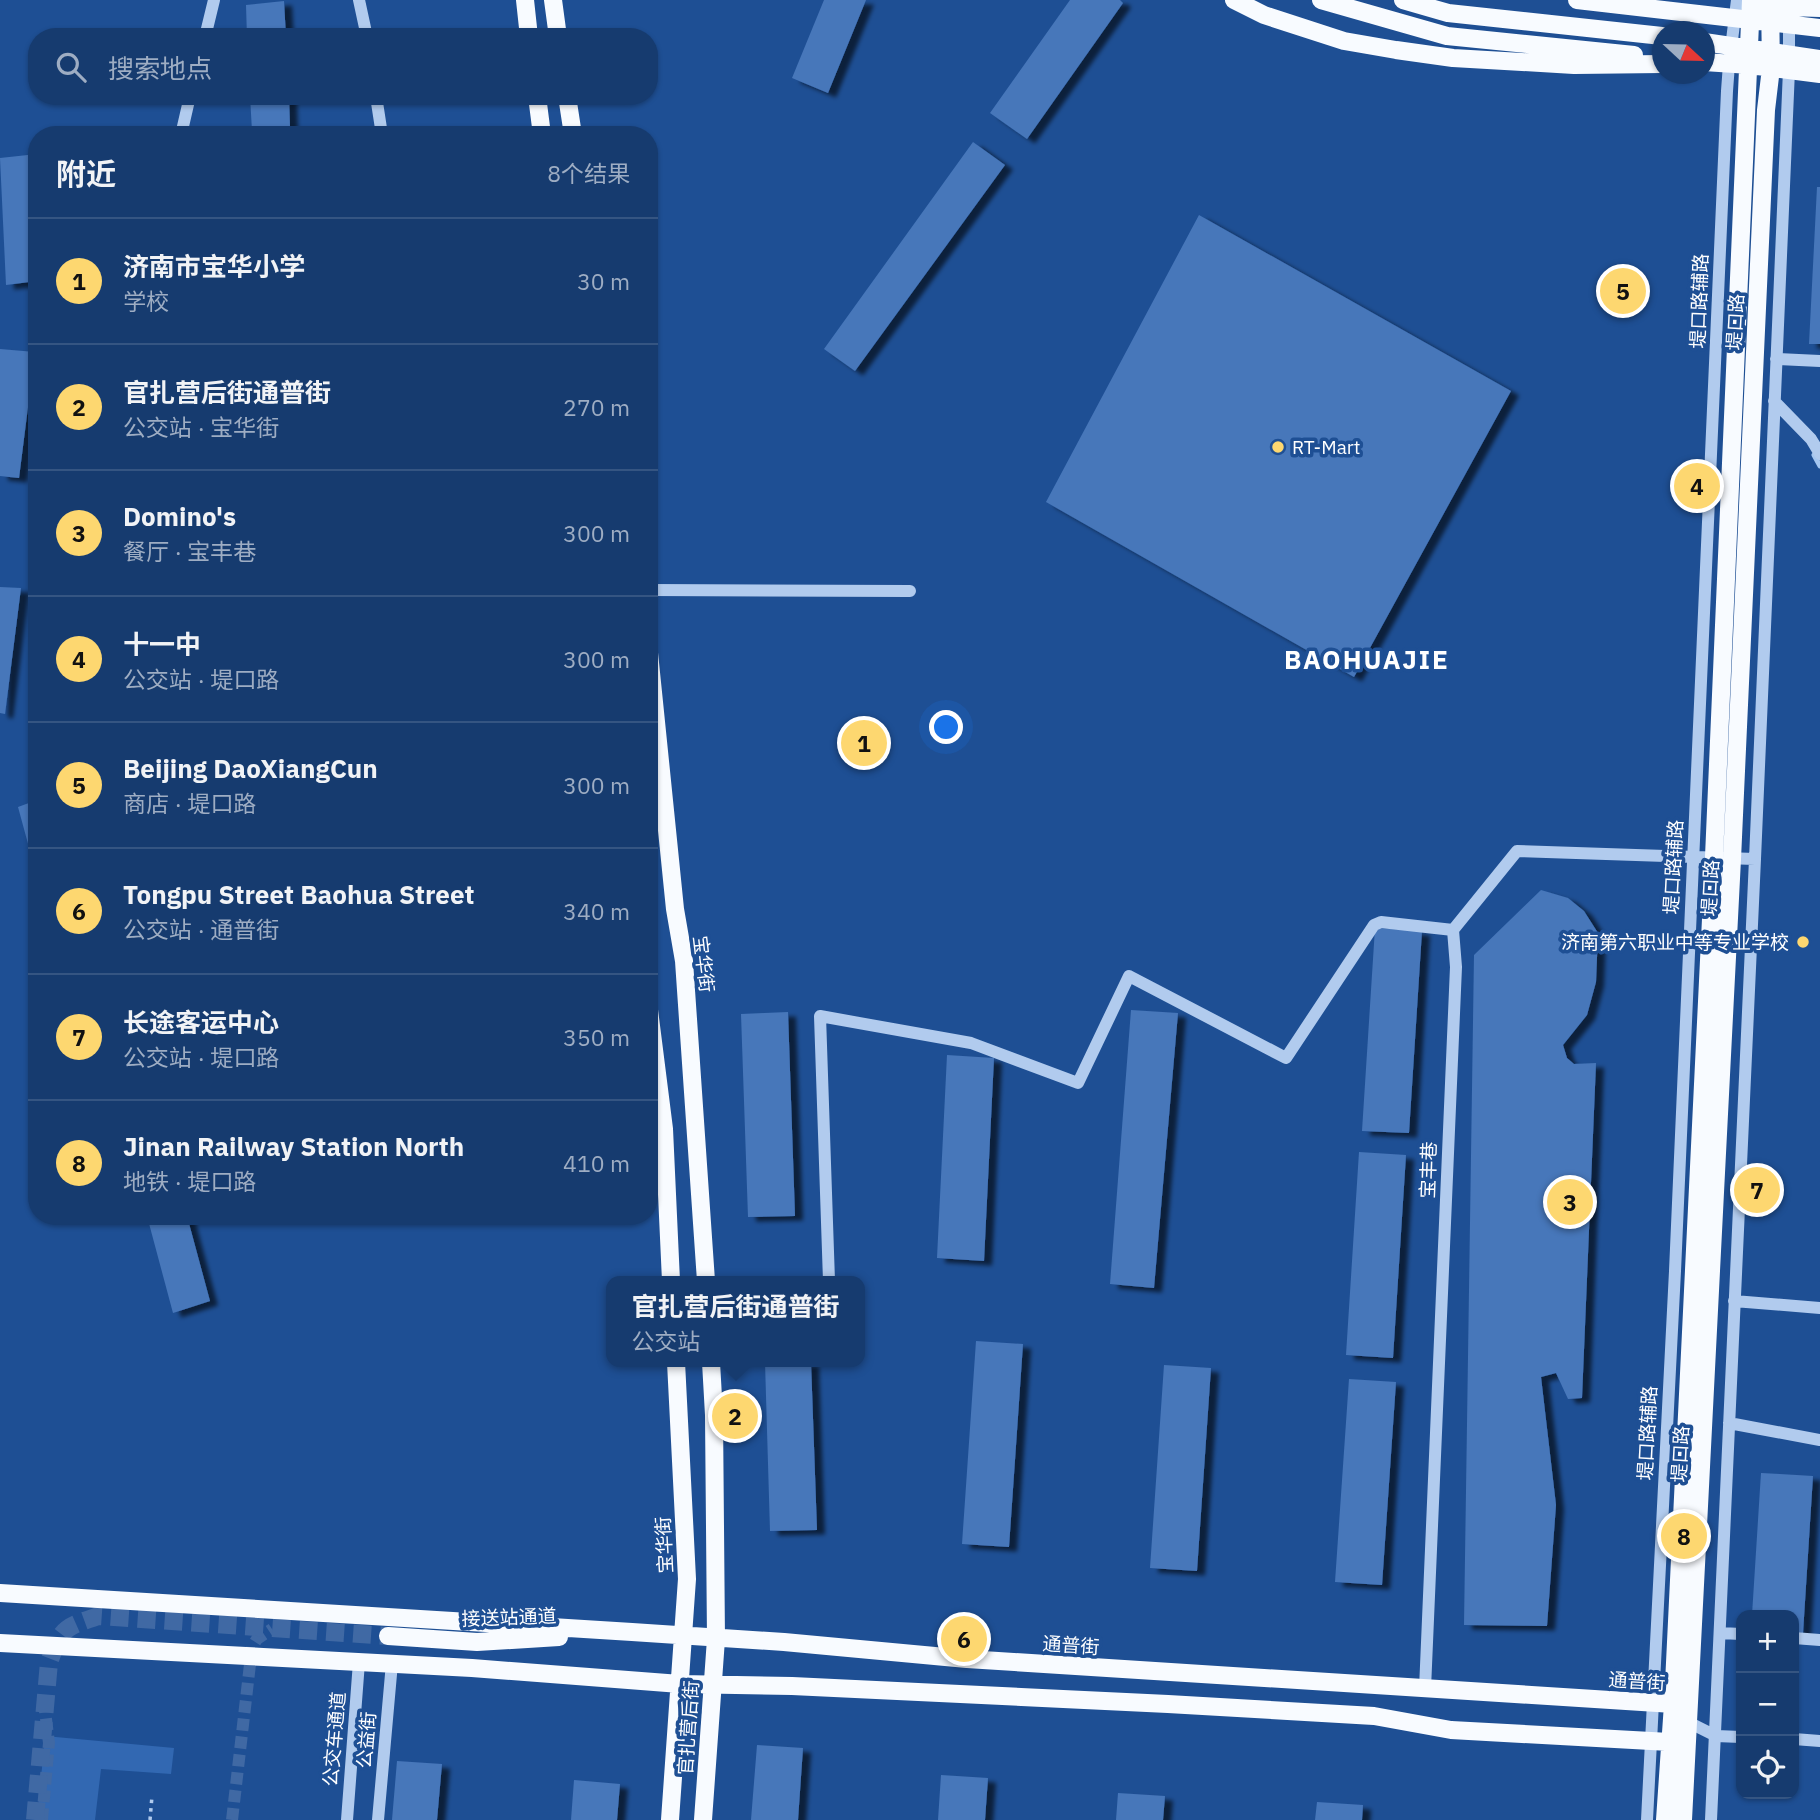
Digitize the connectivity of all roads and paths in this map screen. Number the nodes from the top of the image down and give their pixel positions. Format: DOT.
graph roads {
  1 [pos="214,0"];
  2 [pos="359,0"];
  3 [pos="525,0"];
  4 [pos="553,0"];
  5 [pos="1234,0"];
  6 [pos="1321,0"];
  7 [pos="1403,0"];
  8 [pos="1577,0"];
  9 [pos="1745,0"];
  10 [pos="1770,2"];
  11 [pos="1789,4"];
  12 [pos="1820,8"];
  13 [pos="207,28"];
  14 [pos="365,28"];
  15 [pos="528,28"];
  16 [pos="557,28"];
  17 [pos="1820,28"];
  18 [pos="1652,35"];
  19 [pos="1715,44"];
  20 [pos="1652,57"];
  21 [pos="1715,57"];
  22 [pos="1820,59"];
  23 [pos="1715,63"];
  24 [pos="1652,64"];
  25 [pos="1750,65"];
  26 [pos="1780,69"];
  27 [pos="1820,74"];
  28 [pos="1711,84"];
  29 [pos="188,105"];
  30 [pos="377,105"];
  31 [pos="538,105"];
  32 [pos="568,105"];
  33 [pos="183,126"];
  34 [pos="381,126"];
  35 [pos="541,126"];
  36 [pos="572,126"];
  37 [pos="1776,359"];
  38 [pos="1820,361"];
  39 [pos="1774,401"];
  40 [pos="1820,454"];
  41 [pos="658,590"];
  42 [pos="910,591"];
  43 [pos="658,742"];
  44 [pos="1693,856"];
  45 [pos="1723,858"];
  46 [pos="1755,859"];
  47 [pos="1453,930"];
  48 [pos="658,1086"];
  49 [pos="671,1276"];
  50 [pos="706,1276"];
  51 [pos="829,1276"];
  52 [pos="1734,1301"];
  53 [pos="1820,1308"];
  54 [pos="676,1367"];
  55 [pos="711,1367"];
  56 [pos="1729,1423"];
  57 [pos="1820,1440"];
  58 [pos="0,1593"];
  59 [pos="632,1632"];
  60 [pos="1720,1633"];
  61 [pos="1736,1634"];
  62 [pos="388,1636"];
  63 [pos="684,1636"];
  64 [pos="1799,1638"];
  65 [pos="716,1639"];
  66 [pos="1820,1640"];
  67 [pos="0,1643"];
  68 [pos="359,1662"];
  69 [pos="392,1663"];
  70 [pos="680,1684"];
  71 [pos="712,1685"];
  72 [pos="1425,1689"];
  73 [pos="1653,1703"];
  74 [pos="1673,1704"];
  75 [pos="1688,1722"];
  76 [pos="1716,1736"];
  77 [pos="1736,1737"];
  78 [pos="1799,1740"];
  79 [pos="1651,1741"];
  80 [pos="1820,1741"];
  81 [pos="1670,1742"];
  82 [pos="152,1796"];
  83 [pos="150,1820"];
  84 [pos="347,1820"];
  85 [pos="378,1820"];
  86 [pos="670,1820"];
  87 [pos="703,1820"];
  88 [pos="1647,1820"];
  89 [pos="1665,1820"];
  90 [pos="1683,1820"];
  91 [pos="1711,1820"];
  1 -- 13 [label="street"];
  2 -- 14 [label="street"];
  3 -- 15 [label="main road"];
  4 -- 16 [label="main road"];
  5 -- 24 [label="main road"];
  6 -- 20 [label="main road"];
  7 -- 18 [label="main road"];
  8 -- 17 [label="main road"];
  9 -- 10 [label="main road"];
  9 -- 21 [label="street, 堤口路辅路"];
  9 -- 25 [label="main road, 堤口路"];
  10 -- 11 [label="main road"];
  10 -- 26 [label="main road, 堤口路"];
  11 -- 12 [label="main road"];
  11 -- 26 [label="street"];
  19 -- 22 [label="main road"];
  23 -- 25 [label="main road"];
  25 -- 26 [label="main road"];
  25 -- 45 [label="main road, 堤口路"];
  26 -- 27 [label="main road"];
  26 -- 37 [label="street"];
  26 -- 45 [label="main road, 堤口路"];
  28 -- 44 [label="street, 堤口路辅路"];
  29 -- 33 [label="street"];
  30 -- 34 [label="street"];
  31 -- 35 [label="main road"];
  32 -- 36 [label="main road"];
  37 -- 38 [label="street"];
  37 -- 39 [label="street"];
  39 -- 40 [label="street"];
  39 -- 46 [label="street"];
  41 -- 42 [label="street"];
  43 -- 50 [label="main road, 宝华街"];
  44 -- 45 [label="street"];
  44 -- 47 [label="street"];
  44 -- 73 [label="street, 堤口路辅路"];
  45 -- 46 [label="street"];
  45 -- 74 [label="main road, 堤口路"];
  45 -- 75 [label="main road, 堤口路"];
  46 -- 52 [label="street"];
  47 -- 51 [label="street"];
  47 -- 72 [label="street, 宝丰巷"];
  48 -- 49 [label="main road"];
  52 -- 53 [label="street"];
  52 -- 56 [label="street"];
  54 -- 63 [label="main road, 宝华街"];
  55 -- 65 [label="main road"];
  56 -- 57 [label="street"];
  56 -- 60 [label="street"];
  58 -- 59 [label="main road"];
  59 -- 62 [label="main road, 接送站通道"];
  59 -- 63 [label="main road, 通普街"];
  60 -- 61 [label="street"];
  60 -- 76 [label="street"];
  63 -- 65 [label="main road, 通普街"];
  63 -- 70 [label="main road, 宝华街"];
  64 -- 66 [label="street"];
  65 -- 71 [label="main road, 官扎营后街"];
  65 -- 72 [label="main road, 通普街"];
  67 -- 68 [label="main road"];
  68 -- 69 [label="main road"];
  68 -- 84 [label="street, 公交车通道"];
  69 -- 70 [label="main road"];
  69 -- 85 [label="street, 公益街"];
  70 -- 71 [label="main road"];
  70 -- 86 [label="main road, 官扎营后街"];
  71 -- 79 [label="main road"];
  71 -- 87 [label="main road, 官扎营后街"];
  72 -- 73 [label="main road, 通普街"];
  73 -- 74 [label="main road, 通普街"];
  73 -- 79 [label="street, 堤口路辅路"];
  74 -- 75 [label="main road, 通普街"];
  74 -- 81 [label="main road, 堤口路"];
  75 -- 76 [label="street"];
  75 -- 81 [label="main road"];
  75 -- 90 [label="main road, 堤口路"];
  76 -- 77 [label="street"];
  76 -- 91 [label="street"];
  78 -- 80 [label="street"];
  79 -- 81 [label="main road"];
  79 -- 88 [label="street, 堤口路辅路"];
  81 -- 89 [label="main road, 堤口路"];
  82 -- 83 [label="path"];
}
